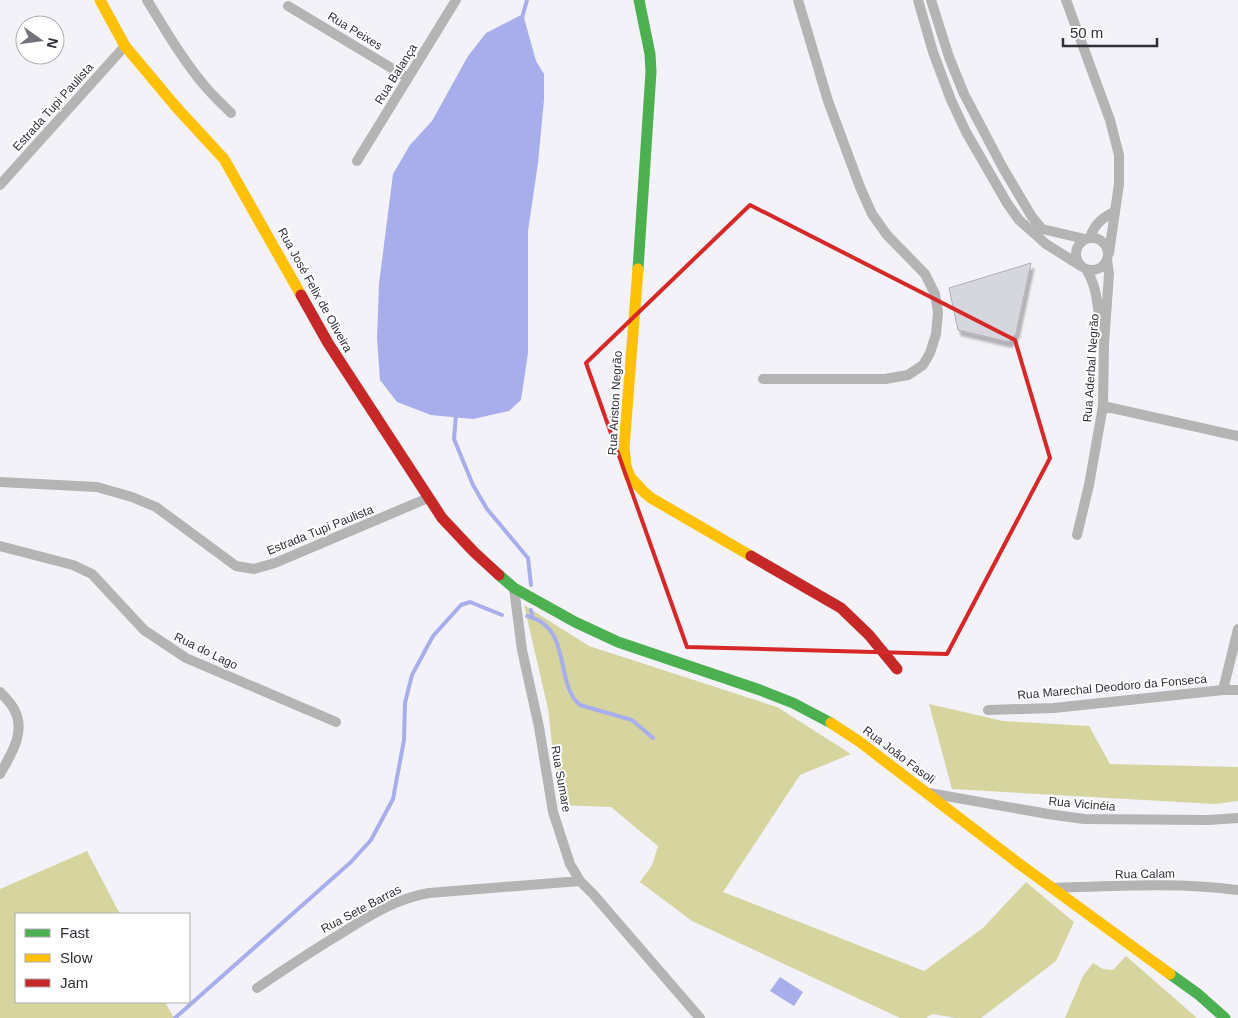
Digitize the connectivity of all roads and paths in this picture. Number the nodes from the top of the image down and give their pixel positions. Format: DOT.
graph roads {
  1 [pos="100,0"];
  2 [pos="147,0"];
  3 [pos="456,0"];
  4 [pos="639,0"];
  5 [pos="798,0"];
  6 [pos="918,0"];
  7 [pos="931,0"];
  8 [pos="1066,0"];
  9 [pos="288,6"];
  10 [pos="125,46"];
  11 [pos="408,78"];
  12 [pos="231,113"];
  13 [pos="357,161"];
  14 [pos="1003,168"];
  15 [pos="991,177"];
  16 [pos="0,185"];
  17 [pos="1114,212"];
  18 [pos="1087,238"];
  19 [pos="1108,257"];
  20 [pos="1084,267"];
  21 [pos="1104,344"];
  22 [pos="763,379"];
  23 [pos="1103,406"];
  24 [pos="1238,436"];
  25 [pos="0,483"];
  26 [pos="428,498"];
  27 [pos="1077,535"];
  28 [pos="0,546"];
  29 [pos="514,588"];
  30 [pos="1238,629"];
  31 [pos="897,669"];
  32 [pos="1223,690"];
  33 [pos="1238,690"];
  34 [pos="0,692"];
  35 [pos="988,710"];
  36 [pos="336,722"];
  37 [pos="0,774"];
  38 [pos="926,792"];
  39 [pos="1238,818"];
  40 [pos="580,881"];
  41 [pos="1052,888"];
  42 [pos="1238,890"];
  43 [pos="257,988"];
  44 [pos="700,1018"];
  45 [pos="1225,1018"];
  1 -- 10 [label="main road, Rua José Felix de Oliveira"];
  2 -- 12 [label="street"];
  3 -- 11 [label="street, Rua Balança"];
  4 -- 31 [label="main road, Rua Ariston Negrão"];
  5 -- 22 [label="street"];
  6 -- 15 [label="street"];
  7 -- 14 [label="street"];
  8 -- 17 [label="street, Rua Aderbal Negrão"];
  9 -- 11 [label="street, Rua Peixes"];
  10 -- 16 [label="street, Estrada Tupi Paulista"];
  10 -- 26 [label="main road, Rua José Felix de Oliveira"];
  11 -- 13 [label="street, Rua Balança"];
  14 -- 15 [label="street"];
  14 -- 18 [label="street"];
  15 -- 20 [label="street"];
  17 -- 18 [label="street"];
  17 -- 19 [label="street, Rua Aderbal Negrão"];
  18 -- 19 [label="street"];
  18 -- 20 [label="street"];
  19 -- 20 [label="street"];
  19 -- 21 [label="street, Rua Aderbal Negrão"];
  20 -- 21 [label="street"];
  21 -- 23 [label="street, Rua Aderbal Negrão"];
  23 -- 24 [label="street"];
  23 -- 27 [label="street, Rua Aderbal Negrão"];
  25 -- 26 [label="street, Estrada Tupi Paulista"];
  26 -- 29 [label="main road, Rua José Felix de Oliveira"];
  28 -- 36 [label="street, Rua do Lago"];
  29 -- 38 [label="main road, Rua João Fasoli"];
  29 -- 40 [label="street, Rua Sumare"];
  30 -- 32 [label="street"];
  32 -- 33 [label="street, Rua Marechal Deodoro da Fonseca"];
  32 -- 35 [label="street, Rua Marechal Deodoro da Fonseca"];
  34 -- 37 [label="street"];
  38 -- 39 [label="street, Rua Vicinéia"];
  38 -- 41 [label="main road, Rua João Fasoli"];
  40 -- 43 [label="street, Rua Sete Barras"];
  40 -- 44 [label="street, Rua Sumare"];
  41 -- 42 [label="street, Rua Calam"];
  41 -- 45 [label="main road, Rua João Fasoli"];
}
